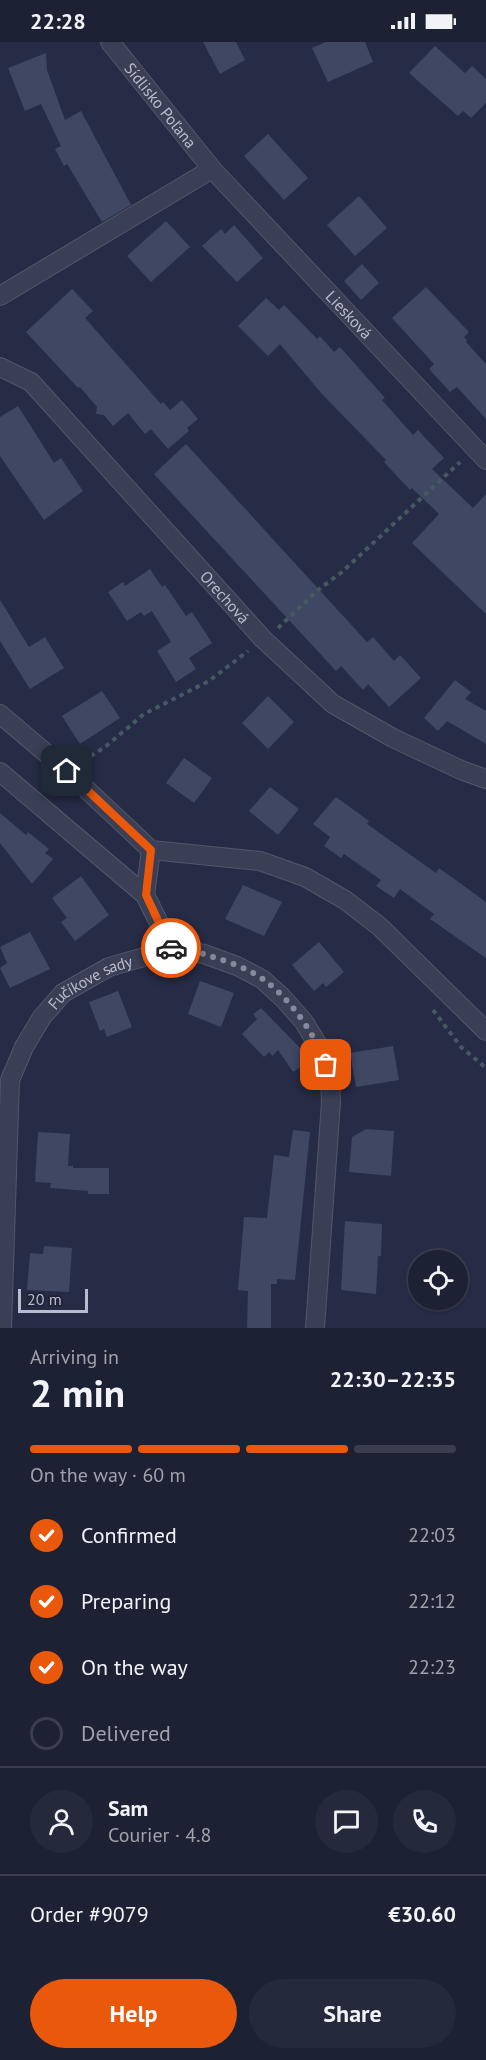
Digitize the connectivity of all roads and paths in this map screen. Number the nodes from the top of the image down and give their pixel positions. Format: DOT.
graph roads {
  1 [pos="110,42"];
  2 [pos="212,169"];
  3 [pos="0,296"];
  4 [pos="0,367"];
  5 [pos="480,454"];
  6 [pos="298,610"];
  7 [pos="263,639"];
  8 [pos="0,714"];
  9 [pos="100,750"];
  10 [pos="0,771"];
  11 [pos="486,779"];
  12 [pos="151,850"];
  13 [pos="146,895"];
  14 [pos="171,949"];
  15 [pos="429,1005"];
  16 [pos="486,1031"];
  17 [pos="486,1068"];
  18 [pos="2,1229"];
  19 [pos="2,1328"];
  20 [pos="315,1328"];
  1 -- 2 [label="street, Sídlisko Poľana"];
  2 -- 3 [label="street"];
  2 -- 5 [label="street, Liesková"];
  4 -- 7 [label="street, Orechová"];
  5 -- 6 [label="path"];
  7 -- 9 [label="path"];
  7 -- 11 [label="street, Orechová"];
  8 -- 12 [label="street"];
  10 -- 13 [label="street"];
  12 -- 13 [label="street"];
  12 -- 16 [label="street"];
  13 -- 14 [label="street"];
  14 -- 18 [label="street, Fučíkove sady"];
  14 -- 20 [label="street, Fučíkove sady"];
  15 -- 17 [label="path"];
  18 -- 19 [label="street, Fučíkove sady"];
}
